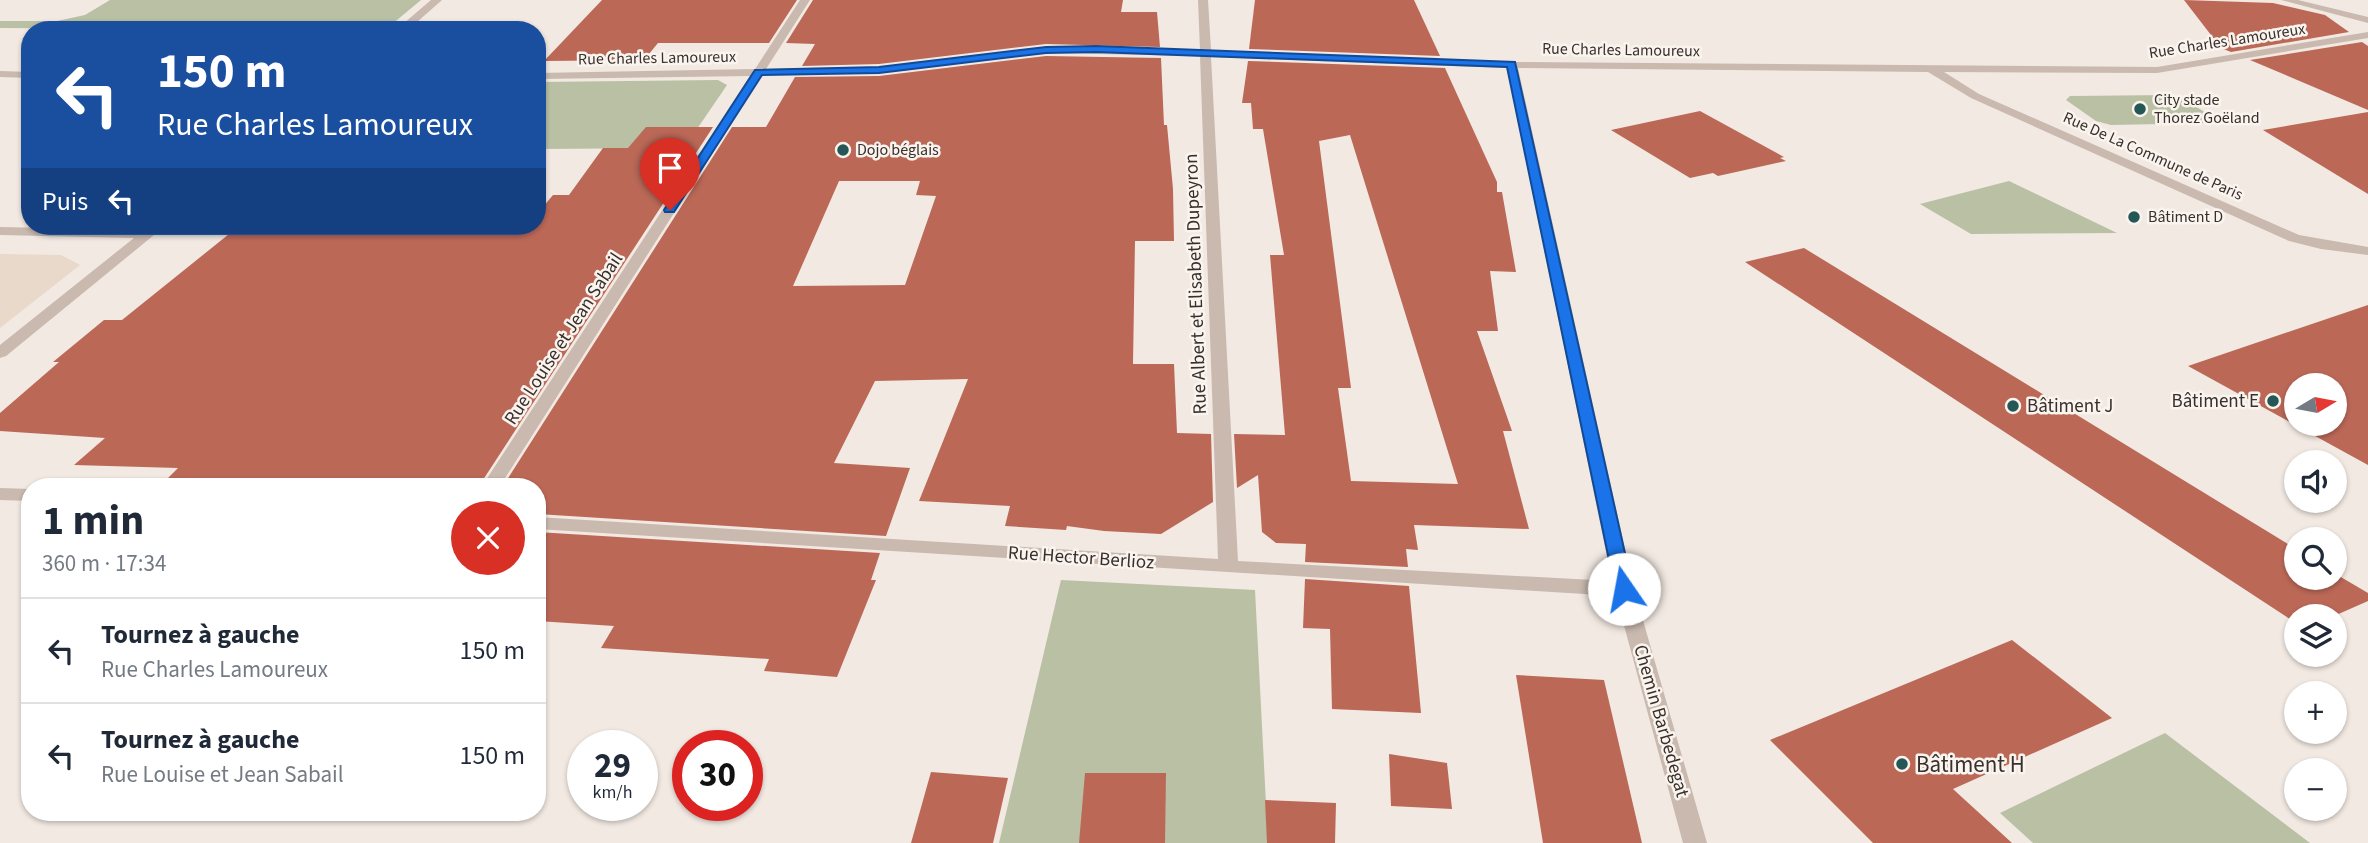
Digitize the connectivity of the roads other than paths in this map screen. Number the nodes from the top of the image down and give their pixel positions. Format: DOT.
graph roads {
  1 [pos="437,0"];
  2 [pos="805,0"];
  3 [pos="1203,0"];
  4 [pos="2286,0"];
  5 [pos="2368,20"];
  6 [pos="412,21"];
  7 [pos="2368,35"];
  8 [pos="1207,54"];
  9 [pos="1512,65"];
  10 [pos="1932,69"];
  11 [pos="759,72"];
  12 [pos="0,74"];
  13 [pos="21,75"];
  14 [pos="546,76"];
  15 [pos="0,230"];
  16 [pos="21,230"];
  17 [pos="147,235"];
  18 [pos="2364,250"];
  19 [pos="0,353"];
  20 [pos="496,478"];
  21 [pos="0,494"];
  22 [pos="21,495"];
  23 [pos="546,524"];
  24 [pos="1228,567"];
  25 [pos="1624,589"];
  26 [pos="1695,843"];
  1 -- 6 [label="street"];
  2 -- 11 [label="street, Rue Louise et Jean Sabail"];
  3 -- 8 [label="street, Rue Albert et Elisabeth Dupeyron"];
  4 -- 5 [label="street"];
  7 -- 10 [label="street, Rue Charles Lamoureux"];
  8 -- 9 [label="street, Rue Charles Lamoureux"];
  8 -- 11 [label="street, Rue Charles Lamoureux"];
  8 -- 24 [label="street, Rue Albert et Elisabeth Dupeyron"];
  9 -- 10 [label="street, Rue Charles Lamoureux"];
  9 -- 25 [label="street, Chemin Barbedegat"];
  10 -- 18 [label="street, Rue De La Commune de Paris"];
  11 -- 14 [label="street, Rue Charles Lamoureux"];
  11 -- 20 [label="street, Rue Louise et Jean Sabail"];
  12 -- 13 [label="street"];
  15 -- 16 [label="street"];
  17 -- 19 [label="street"];
  21 -- 22 [label="street"];
  23 -- 24 [label="street, Rue Hector Berlioz"];
  24 -- 25 [label="street, Rue Hector Berlioz"];
  25 -- 26 [label="street, Chemin Barbedegat"];
}
